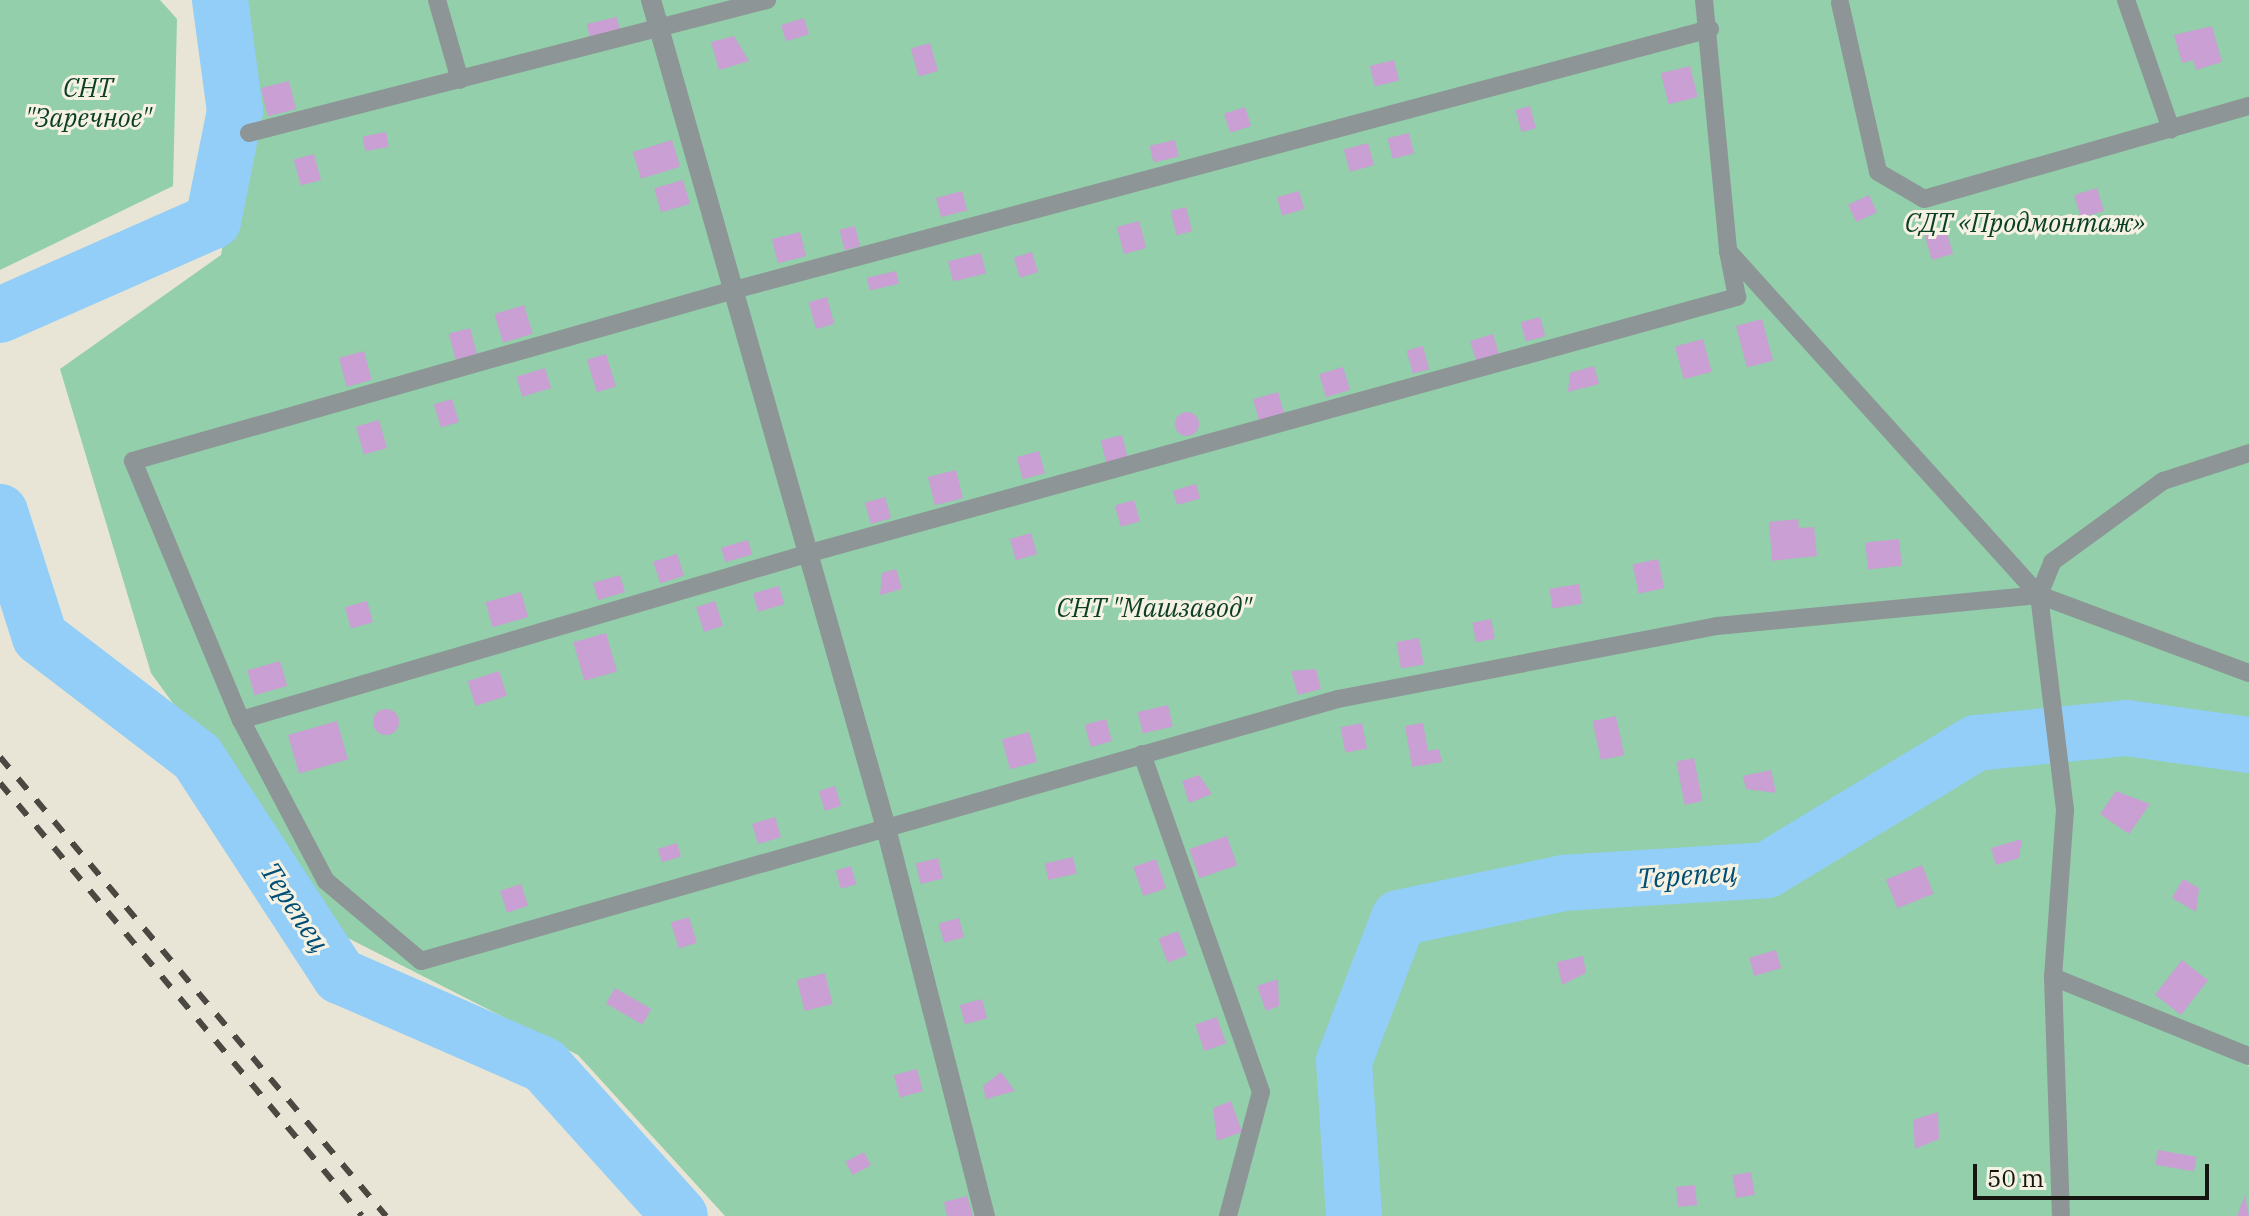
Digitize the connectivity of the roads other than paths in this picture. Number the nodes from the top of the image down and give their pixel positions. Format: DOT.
graph roads {
  1 [pos="437,0"];
  2 [pos="651,0"];
  3 [pos="767,0"];
  4 [pos="1704,0"];
  5 [pos="2126,0"];
  6 [pos="1840,3"];
  7 [pos="1710,29"];
  8 [pos="660,30"];
  9 [pos="460,80"];
  10 [pos="2249,106"];
  11 [pos="2171,129"];
  12 [pos="249,133"];
  13 [pos="1728,251"];
  14 [pos="734,290"];
  15 [pos="2249,453"];
  16 [pos="810,553"];
  17 [pos="2039,595"];
  18 [pos="2249,673"];
  19 [pos="241,720"];
  20 [pos="1142,754"];
  21 [pos="885,824"];
  22 [pos="2053,977"];
  23 [pos="2249,1056"];
  24 [pos="985,1216"];
  25 [pos="1228,1216"];
  26 [pos="2061,1216"];
  1 -- 9 [label="lane"];
  2 -- 8 [label="street"];
  3 -- 8 [label="lane"];
  4 -- 7 [label="lane"];
  5 -- 11 [label="lane"];
  6 -- 11 [label="lane"];
  7 -- 13 [label="lane"];
  7 -- 14 [label="lane"];
  8 -- 9 [label="lane"];
  8 -- 14 [label="street"];
  9 -- 12 [label="lane"];
  10 -- 11 [label="lane"];
  13 -- 16 [label="lane"];
  13 -- 17 [label="lane"];
  14 -- 16 [label="street"];
  14 -- 19 [label="lane"];
  15 -- 17 [label="lane"];
  16 -- 19 [label="lane"];
  16 -- 21 [label="street"];
  17 -- 18 [label="lane"];
  17 -- 20 [label="lane"];
  17 -- 22 [label="lane"];
  19 -- 21 [label="lane"];
  20 -- 21 [label="lane"];
  20 -- 25 [label="lane"];
  21 -- 24 [label="street"];
  22 -- 23 [label="lane"];
  22 -- 26 [label="lane"];
}
